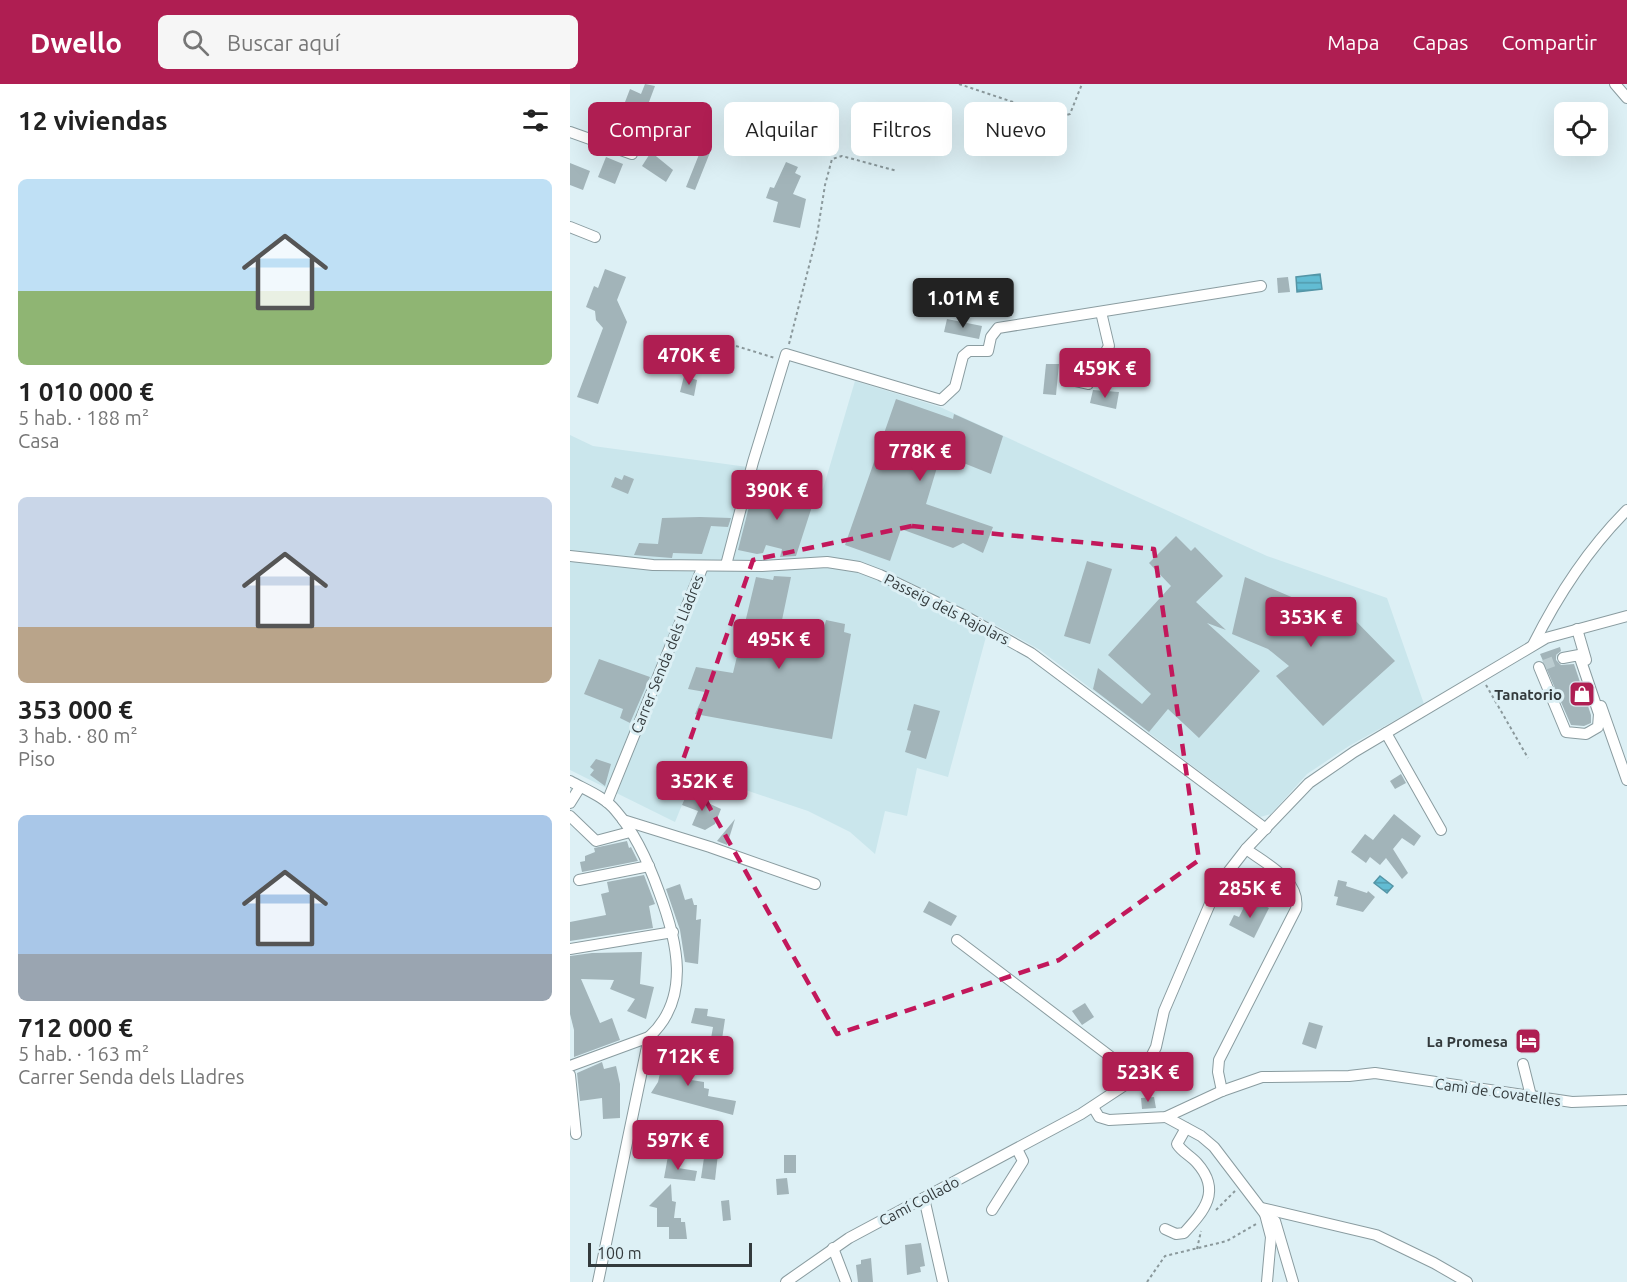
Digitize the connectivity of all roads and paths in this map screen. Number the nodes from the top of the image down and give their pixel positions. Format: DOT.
graph roads {
  1 [pos="959,84"];
  2 [pos="1082,84"];
  3 [pos="1615,84"];
  4 [pos="1627,98"];
  5 [pos="570,132"];
  6 [pos="588,138"];
  7 [pos="897,171"];
  8 [pos="570,227"];
  9 [pos="595,237"];
  10 [pos="1261,286"];
  11 [pos="1101,312"];
  12 [pos="785,357"];
  13 [pos="700,359"];
  14 [pos="1075,381"];
  15 [pos="1627,510"];
  16 [pos="570,556"];
  17 [pos="726,565"];
  18 [pos="703,566"];
  19 [pos="1627,616"];
  20 [pos="1577,629"];
  21 [pos="1532,646"];
  22 [pos="1563,658"];
  23 [pos="1481,676"];
  24 [pos="1386,733"];
  25 [pos="1528,758"];
  26 [pos="1627,780"];
  27 [pos="575,784"];
  28 [pos="607,802"];
  29 [pos="570,803"];
  30 [pos="570,816"];
  31 [pos="623,820"];
  32 [pos="1266,829"];
  33 [pos="1441,830"];
  34 [pos="630,832"];
  35 [pos="1246,849"];
  36 [pos="649,866"];
  37 [pos="579,880"];
  38 [pos="815,884"];
  39 [pos="673,932"];
  40 [pos="957,940"];
  41 [pos="570,949"];
  42 [pos="649,1037"];
  43 [pos="1523,1064"];
  44 [pos="570,1066"];
  45 [pos="570,1075"];
  46 [pos="1136,1076"];
  47 [pos="1222,1092"];
  48 [pos="1531,1096"];
  49 [pos="1627,1100"];
  50 [pos="1093,1107"];
  51 [pos="1166,1117"];
  52 [pos="1186,1128"];
  53 [pos="576,1134"];
  54 [pos="1017,1149"];
  55 [pos="1242,1182"];
  56 [pos="924,1198"];
  57 [pos="992,1210"];
  58 [pos="1210,1214"];
  59 [pos="1264,1214"];
  60 [pos="1165,1229"];
  61 [pos="1201,1230"];
  62 [pos="833,1248"];
  63 [pos="1197,1249"];
  64 [pos="598,1282"];
  65 [pos="786,1282"];
  66 [pos="846,1282"];
  67 [pos="943,1282"];
  68 [pos="1148,1282"];
  69 [pos="1267,1282"];
  70 [pos="1293,1282"];
  71 [pos="1467,1282"];
  1 -- 2 [label="path"];
  3 -- 4 [label="street"];
  5 -- 6 [label="street"];
  7 -- 12 [label="path"];
  8 -- 9 [label="street"];
  10 -- 11 [label="street"];
  11 -- 12 [label="street"];
  11 -- 14 [label="street"];
  12 -- 13 [label="path"];
  12 -- 17 [label="street"];
  15 -- 21 [label="street"];
  16 -- 18 [label="street, Passeig dels Rajolars"];
  17 -- 18 [label="street, Passeig dels Rajolars"];
  17 -- 32 [label="street, Passeig dels Rajolars"];
  18 -- 28 [label="street, Carrer Senda dels Lladres"];
  19 -- 20 [label="street, Camí Collado"];
  20 -- 21 [label="street, Camí Collado"];
  20 -- 26 [label="street"];
  21 -- 22 [label="street"];
  21 -- 23 [label="street, Camí Collado"];
  23 -- 24 [label="street, Camí Collado"];
  23 -- 25 [label="path"];
  24 -- 32 [label="street, Camí Collado"];
  24 -- 33 [label="street"];
  27 -- 28 [label="street"];
  27 -- 29 [label="street"];
  28 -- 31 [label="street"];
  30 -- 34 [label="street"];
  31 -- 34 [label="street"];
  31 -- 38 [label="street"];
  32 -- 35 [label="street, Camí Collado"];
  34 -- 36 [label="street"];
  35 -- 46 [label="street, Camí Collado"];
  35 -- 47 [label="street"];
  36 -- 37 [label="street"];
  36 -- 39 [label="street"];
  39 -- 41 [label="street"];
  39 -- 42 [label="street"];
  40 -- 46 [label="street"];
  42 -- 44 [label="street"];
  42 -- 64 [label="street"];
  43 -- 48 [label="street"];
  45 -- 53 [label="street"];
  46 -- 50 [label="street, Camí Collado"];
  47 -- 48 [label="street, Camì de Covatelles"];
  47 -- 51 [label="street, Camì de Covatelles"];
  48 -- 49 [label="street, Camì de Covatelles"];
  50 -- 51 [label="street"];
  50 -- 54 [label="street, Camí Collado"];
  51 -- 52 [label="street"];
  52 -- 55 [label="street"];
  52 -- 60 [label="street"];
  54 -- 56 [label="street, Camí Collado"];
  54 -- 57 [label="street"];
  55 -- 58 [label="path"];
  55 -- 59 [label="street"];
  56 -- 62 [label="street, Camí Collado"];
  56 -- 67 [label="street"];
  59 -- 63 [label="path"];
  59 -- 69 [label="street"];
  59 -- 70 [label="street"];
  59 -- 71 [label="street"];
  61 -- 63 [label="path"];
  62 -- 65 [label="street, Camí Collado"];
  62 -- 66 [label="street"];
  63 -- 68 [label="path"];
}
